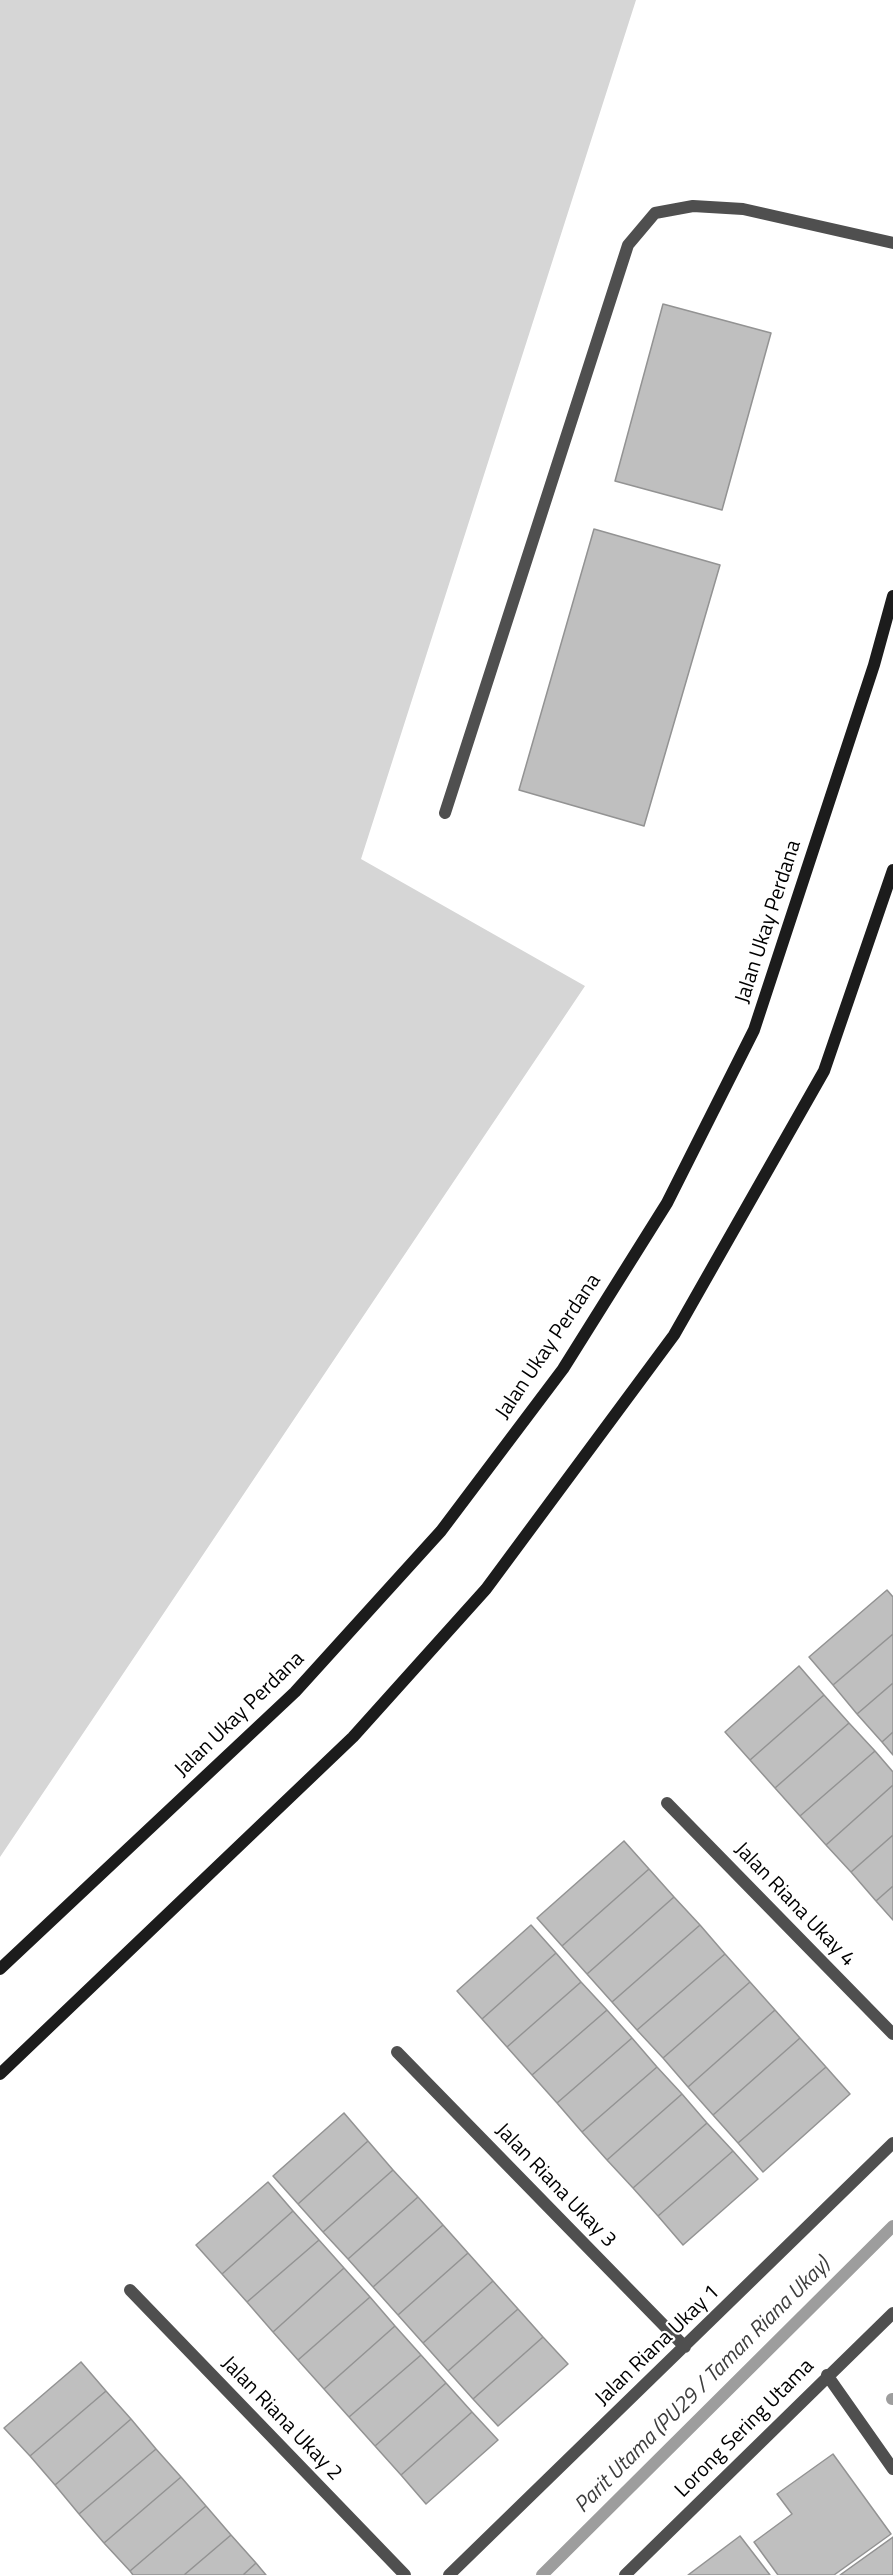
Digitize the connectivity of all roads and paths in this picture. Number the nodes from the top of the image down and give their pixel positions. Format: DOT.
graph roads {
  1 [pos="893,243"];
  2 [pos="893,596"];
  3 [pos="445,813"];
  4 [pos="893,870"];
  5 [pos="667,1803"];
  6 [pos="0,1969"];
  7 [pos="893,2034"];
  8 [pos="397,2052"];
  9 [pos="0,2074"];
  10 [pos="893,2143"];
  11 [pos="130,2290"];
  12 [pos="893,2313"];
  13 [pos="685,2347"];
  14 [pos="827,2375"];
  15 [pos="893,2469"];
  16 [pos="405,2575"];
  17 [pos="449,2575"];
  18 [pos="625,2575"];
  1 -- 3 [label="street"];
  2 -- 6 [label="street, Jalan Ukay Perdana"];
  4 -- 9 [label="street"];
  5 -- 7 [label="street, Jalan Riana Ukay 4"];
  8 -- 13 [label="street, Jalan Riana Ukay 3"];
  10 -- 13 [label="street, Jalan Riana Ukay 1"];
  11 -- 16 [label="street, Jalan Riana Ukay 2"];
  12 -- 14 [label="street, Lorong Sering Utama"];
  13 -- 17 [label="street, Jalan Riana Ukay 1"];
  14 -- 15 [label="street"];
  14 -- 18 [label="street, Lorong Sering Utama"];
}
